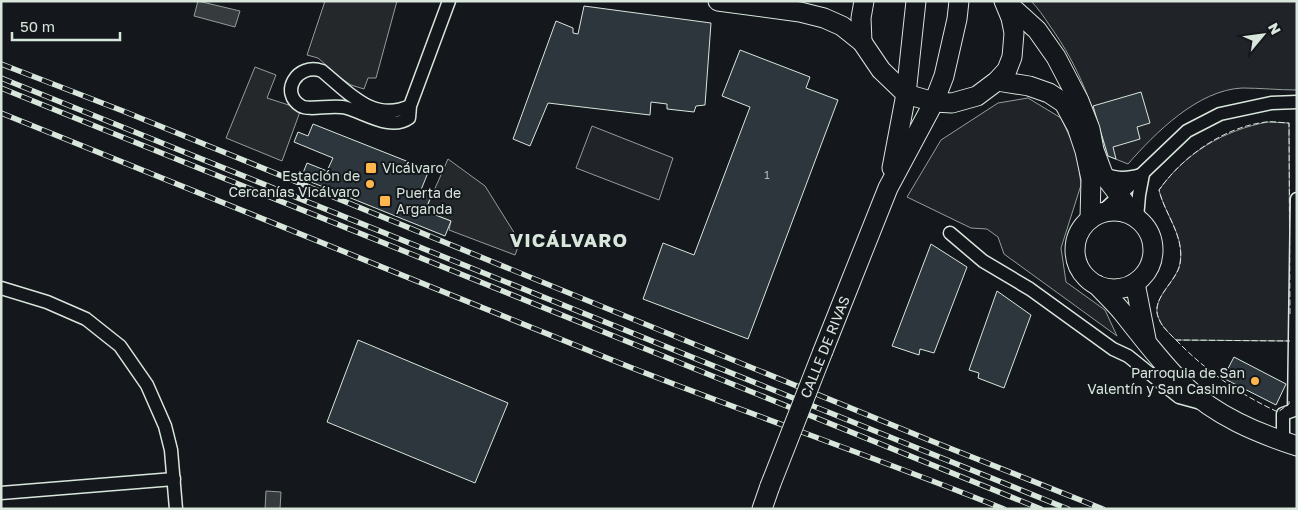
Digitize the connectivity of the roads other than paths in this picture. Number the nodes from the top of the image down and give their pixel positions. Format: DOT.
graph roads {
  1 [pos="449,1"];
  2 [pos="718,1"];
  3 [pos="864,1"];
  4 [pos="916,1"];
  5 [pos="959,1"];
  6 [pos="1004,1"];
  7 [pos="862,42"];
  8 [pos="997,81"];
  9 [pos="906,94"];
  10 [pos="934,102"];
  11 [pos="1297,102"];
  12 [pos="410,106"];
  13 [pos="1103,174"];
  14 [pos="1143,174"];
  15 [pos="888,188"];
  16 [pos="1119,197"];
  17 [pos="1297,199"];
  18 [pos="1096,216"];
  19 [pos="1135,216"];
  20 [pos="950,233"];
  21 [pos="1297,260"];
  22 [pos="1135,283"];
  23 [pos="1097,285"];
  24 [pos="1,288"];
  25 [pos="1296,308"];
  26 [pos="1148,345"];
  27 [pos="1128,356"];
  28 [pos="1208,404"];
  29 [pos="1290,444"];
  30 [pos="174,479"];
  31 [pos="1,493"];
  32 [pos="762,508"];
  33 [pos="176,509"];
  1 -- 12 [label="street"];
  2 -- 7 [label="main road"];
  3 -- 7 [label="main road"];
  4 -- 9 [label="main road, CALLE DE RIVAS"];
  5 -- 10 [label="main road, CALLE DE RIVAS"];
  6 -- 8 [label="main road"];
  6 -- 13 [label="main road"];
  7 -- 9 [label="main road"];
  8 -- 10 [label="main road"];
  8 -- 18 [label="main road"];
  9 -- 10 [label="main road"];
  9 -- 15 [label="main road, CALLE DE RIVAS"];
  10 -- 15 [label="main road, CALLE DE RIVAS"];
  11 -- 14 [label="street"];
  12 -- 12 [label="street"];
  13 -- 14 [label="street"];
  13 -- 16 [label="main road"];
  14 -- 16 [label="street"];
  14 -- 19 [label="street"];
  15 -- 32 [label="main road, CALLE DE RIVAS, bridge"];
  16 -- 18 [label="street"];
  16 -- 19 [label="main road"];
  17 -- 21 [label="street"];
  18 -- 19 [label="main road"];
  18 -- 23 [label="main road"];
  19 -- 22 [label="main road"];
  20 -- 27 [label="street"];
  21 -- 25 [label="street"];
  22 -- 23 [label="main road"];
  22 -- 26 [label="main road"];
  23 -- 26 [label="main road"];
  24 -- 30 [label="street"];
  25 -- 29 [label="street"];
  26 -- 27 [label="street"];
  26 -- 28 [label="main road"];
  27 -- 28 [label="street"];
  28 -- 29 [label="main road"];
  30 -- 31 [label="street"];
  30 -- 33 [label="street"];
}
